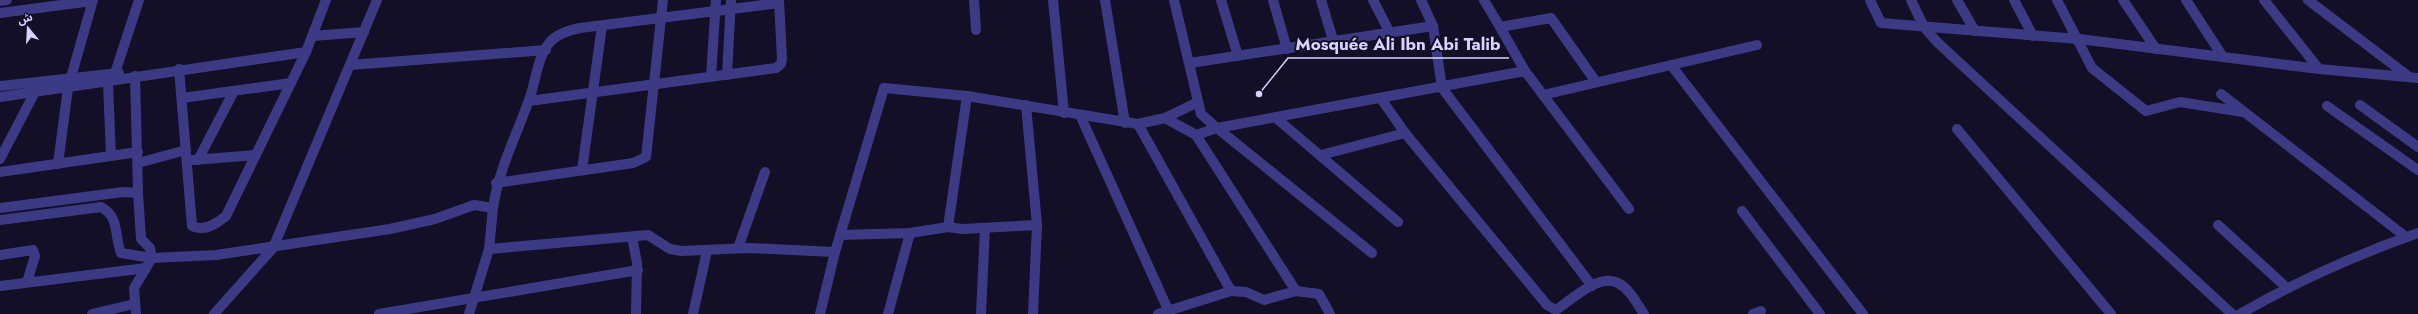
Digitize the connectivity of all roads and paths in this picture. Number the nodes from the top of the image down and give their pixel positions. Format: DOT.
graph roads {
  1 [pos="7,0"];
  2 [pos="139,0"];
  3 [pos="326,0"];
  4 [pos="377,0"];
  5 [pos="663,0"];
  6 [pos="716,0"];
  7 [pos="974,0"];
  8 [pos="1053,0"];
  9 [pos="1105,0"];
  10 [pos="1174,0"];
  11 [pos="1221,0"];
  12 [pos="1273,0"];
  13 [pos="1321,0"];
  14 [pos="1373,0"];
  15 [pos="1421,0"];
  16 [pos="1484,0"];
  17 [pos="1870,0"];
  18 [pos="1910,0"];
  19 [pos="1957,0"];
  20 [pos="2014,0"];
  21 [pos="2057,0"];
  22 [pos="2123,0"];
  23 [pos="2186,0"];
  24 [pos="2264,0"];
  25 [pos="2308,0"];
  26 [pos="0,1"];
  27 [pos="92,1"];
  28 [pos="779,1"];
  29 [pos="730,4"];
  30 [pos="716,11"];
  31 [pos="0,13"];
  32 [pos="660,18"];
  33 [pos="602,26"];
  34 [pos="1433,26"];
  35 [pos="1500,26"];
  36 [pos="1924,27"];
  37 [pos="976,30"];
  38 [pos="1975,31"];
  39 [pos="364,32"];
  40 [pos="1390,33"];
  41 [pos="312,36"];
  42 [pos="2033,36"];
  43 [pos="2079,39"];
  44 [pos="1333,40"];
  45 [pos="1757,45"];
  46 [pos="1287,49"];
  47 [pos="2156,49"];
  48 [pos="546,50"];
  49 [pos="306,52"];
  50 [pos="1238,56"];
  51 [pos="2223,57"];
  52 [pos="1190,63"];
  53 [pos="350,65"];
  54 [pos="1671,65"];
  55 [pos="179,69"];
  56 [pos="2320,69"];
  57 [pos="1525,71"];
  58 [pos="114,73"];
  59 [pos="135,76"];
  60 [pos="727,76"];
  61 [pos="711,77"];
  62 [pos="2413,77"];
  63 [pos="72,78"];
  64 [pos="41,82"];
  65 [pos="1596,82"];
  66 [pos="108,83"];
  67 [pos="291,83"];
  68 [pos="652,85"];
  69 [pos="0,86"];
  70 [pos="68,88"];
  71 [pos="1442,88"];
  72 [pos="234,91"];
  73 [pos="35,92"];
  74 [pos="592,93"];
  75 [pos="2221,94"];
  76 [pos="1544,95"];
  77 [pos="967,96"];
  78 [pos="0,97"];
  79 [pos="182,98"];
  80 [pos="1382,100"];
  81 [pos="529,101"];
  82 [pos="1198,102"];
  83 [pos="1026,105"];
  84 [pos="2360,105"];
  85 [pos="2327,106"];
  86 [pos="2244,112"];
  87 [pos="1064,113"];
  88 [pos="1080,115"];
  89 [pos="1165,118"];
  90 [pos="1276,118"];
  91 [pos="1125,123"];
  92 [pos="1138,124"];
  93 [pos="1217,128"];
  94 [pos="1957,129"];
  95 [pos="1405,133"];
  96 [pos="1196,135"];
  97 [pos="2418,147"];
  98 [pos="186,150"];
  99 [pos="138,152"];
  100 [pos="256,155"];
  101 [pos="1321,155"];
  102 [pos="111,156"];
  103 [pos="0,159"];
  104 [pos="198,160"];
  105 [pos="187,161"];
  106 [pos="138,163"];
  107 [pos="58,164"];
  108 [pos="582,170"];
  109 [pos="2418,170"];
  110 [pos="0,172"];
  111 [pos="765,172"];
  112 [pos="496,183"];
  113 [pos="138,193"];
  114 [pos="0,208"];
  115 [pos="493,208"];
  116 [pos="1629,209"];
  117 [pos="1742,211"];
  118 [pos="0,220"];
  119 [pos="1398,222"];
  120 [pos="1036,225"];
  121 [pos="2218,225"];
  122 [pos="948,228"];
  123 [pos="985,228"];
  124 [pos="910,233"];
  125 [pos="2418,233"];
  126 [pos="840,235"];
  127 [pos="632,237"];
  128 [pos="2406,237"];
  129 [pos="273,248"];
  130 [pos="738,248"];
  131 [pos="489,249"];
  132 [pos="707,251"];
  133 [pos="835,252"];
  134 [pos="1372,253"];
  135 [pos="0,255"];
  136 [pos="152,258"];
  137 [pos="146,268"];
  138 [pos="638,270"];
  139 [pos="27,282"];
  140 [pos="0,286"];
  141 [pos="1592,286"];
  142 [pos="2286,287"];
  143 [pos="1232,291"];
  144 [pos="1296,291"];
  145 [pos="472,299"];
  146 [pos="135,309"];
  147 [pos="1170,312"];
  148 [pos="2245,313"];
  149 [pos="92,314"];
  150 [pos="214,314"];
  151 [pos="378,314"];
  152 [pos="469,314"];
  153 [pos="636,314"];
  154 [pos="693,314"];
  155 [pos="820,314"];
  156 [pos="888,314"];
  157 [pos="981,314"];
  158 [pos="1032,314"];
  159 [pos="1158,314"];
  160 [pos="1330,314"];
  161 [pos="1644,314"];
  162 [pos="1820,314"];
  163 [pos="1863,314"];
  164 [pos="2111,314"];
  165 [pos="2232,314"];
  1 -- 26 [label="street"];
  2 -- 58 [label="street"];
  3 -- 41 [label="street"];
  4 -- 39 [label="street"];
  5 -- 32 [label="street"];
  6 -- 30 [label="street"];
  7 -- 37 [label="street"];
  8 -- 87 [label="street"];
  9 -- 91 [label="street"];
  10 -- 52 [label="street"];
  11 -- 50 [label="street"];
  12 -- 46 [label="street"];
  13 -- 44 [label="street"];
  14 -- 40 [label="street"];
  15 -- 34 [label="street"];
  16 -- 35 [label="street"];
  17 -- 36 [label="street"];
  18 -- 36 [label="street"];
  19 -- 38 [label="street"];
  20 -- 42 [label="street"];
  21 -- 43 [label="street"];
  22 -- 47 [label="street"];
  23 -- 51 [label="street"];
  24 -- 56 [label="street"];
  25 -- 62 [label="street"];
  27 -- 31 [label="street"];
  27 -- 63 [label="street"];
  28 -- 29 [label="street"];
  28 -- 60 [label="street"];
  29 -- 30 [label="street"];
  29 -- 60 [label="street"];
  30 -- 32 [label="street"];
  30 -- 61 [label="street"];
  32 -- 33 [label="street"];
  32 -- 68 [label="street"];
  33 -- 48 [label="street"];
  33 -- 74 [label="street"];
  34 -- 40 [label="street"];
  34 -- 71 [label="street"];
  35 -- 57 [label="street"];
  35 -- 65 [label="street"];
  36 -- 38 [label="street"];
  36 -- 165 [label="street"];
  38 -- 42 [label="street"];
  39 -- 41 [label="street"];
  39 -- 53 [label="street"];
  40 -- 44 [label="street"];
  41 -- 49 [label="street"];
  42 -- 43 [label="street"];
  43 -- 47 [label="street"];
  43 -- 86 [label="street"];
  44 -- 46 [label="street"];
  45 -- 54 [label="street"];
  46 -- 50 [label="street"];
  47 -- 51 [label="street"];
  48 -- 53 [label="street"];
  48 -- 81 [label="street"];
  49 -- 55 [label="street"];
  49 -- 67 [label="street"];
  50 -- 52 [label="street"];
  51 -- 56 [label="street"];
  52 -- 82 [label="street"];
  53 -- 129 [label="street"];
  54 -- 65 [label="street"];
  54 -- 163 [label="street"];
  55 -- 59 [label="street"];
  55 -- 79 [label="street"];
  56 -- 62 [label="street"];
  57 -- 71 [label="street"];
  57 -- 76 [label="street"];
  58 -- 59 [label="street"];
  58 -- 63 [label="street"];
  58 -- 66 [label="street"];
  59 -- 66 [label="street"];
  59 -- 99 [label="street"];
  60 -- 61 [label="street"];
  61 -- 68 [label="street"];
  63 -- 64 [label="street"];
  63 -- 70 [label="street"];
  64 -- 69 [label="street"];
  64 -- 73 [label="street"];
  65 -- 76 [label="street"];
  66 -- 70 [label="street"];
  66 -- 102 [label="street"];
  67 -- 72 [label="street"];
  67 -- 100 [label="street"];
  68 -- 74 [label="street"];
  68 -- 108 [label="street"];
  70 -- 73 [label="street"];
  70 -- 107 [label="street"];
  71 -- 80 [label="street"];
  71 -- 141 [label="street"];
  72 -- 79 [label="street"];
  72 -- 104 [label="street"];
  73 -- 78 [label="street"];
  73 -- 103 [label="street"];
  74 -- 81 [label="street"];
  74 -- 108 [label="street"];
  75 -- 86 [label="street"];
  76 -- 116 [label="street"];
  77 -- 83 [label="street"];
  77 -- 122 [label="street"];
  77 -- 126 [label="street"];
  79 -- 98 [label="street"];
  80 -- 90 [label="street"];
  80 -- 95 [label="street"];
  81 -- 112 [label="street"];
  82 -- 89 [label="street"];
  82 -- 93 [label="street"];
  83 -- 87 [label="street"];
  83 -- 120 [label="street"];
  84 -- 97 [label="street"];
  85 -- 109 [label="street"];
  86 -- 128 [label="street"];
  87 -- 88 [label="street"];
  88 -- 91 [label="street"];
  88 -- 147 [label="street"];
  89 -- 92 [label="street"];
  89 -- 96 [label="street"];
  90 -- 93 [label="street"];
  90 -- 101 [label="street"];
  91 -- 92 [label="street"];
  92 -- 143 [label="street"];
  93 -- 96 [label="street"];
  93 -- 134 [label="street"];
  94 -- 164 [label="street"];
  95 -- 101 [label="street"];
  95 -- 141 [label="street"];
  96 -- 144 [label="street"];
  98 -- 105 [label="street"];
  98 -- 106 [label="street"];
  99 -- 102 [label="street"];
  99 -- 106 [label="street"];
  100 -- 104 [label="street"];
  100 -- 105 [label="street"];
  101 -- 119 [label="street"];
  102 -- 107 [label="street"];
  104 -- 105 [label="street"];
  106 -- 113 [label="street"];
  107 -- 110 [label="street"];
  108 -- 112 [label="street"];
  111 -- 130 [label="street"];
  112 -- 115 [label="street"];
  113 -- 114 [label="street"];
  113 -- 136 [label="street"];
  115 -- 129 [label="street"];
  115 -- 131 [label="street"];
  117 -- 162 [label="street"];
  118 -- 136 [label="street"];
  120 -- 123 [label="street"];
  120 -- 158 [label="street"];
  121 -- 142 [label="street"];
  122 -- 123 [label="street"];
  122 -- 124 [label="street"];
  123 -- 157 [label="street"];
  124 -- 126 [label="street"];
  124 -- 156 [label="street"];
  125 -- 128 [label="street"];
  126 -- 133 [label="street"];
  127 -- 131 [label="street"];
  127 -- 132 [label="street"];
  127 -- 138 [label="street"];
  128 -- 142 [label="street"];
  129 -- 136 [label="street"];
  129 -- 150 [label="street"];
  130 -- 132 [label="street"];
  130 -- 133 [label="street"];
  131 -- 145 [label="street"];
  132 -- 154 [label="street"];
  133 -- 155 [label="street"];
  135 -- 139 [label="street"];
  136 -- 137 [label="street"];
  137 -- 139 [label="street"];
  137 -- 146 [label="street"];
  138 -- 145 [label="street"];
  138 -- 153 [label="street"];
  139 -- 140 [label="street"];
  141 -- 161 [label="street"];
  142 -- 148 [label="street"];
  143 -- 144 [label="street"];
  143 -- 147 [label="street"];
  144 -- 160 [label="street"];
  145 -- 151 [label="street"];
  145 -- 152 [label="street"];
  146 -- 149 [label="street"];
  147 -- 159 [label="street"];
}
